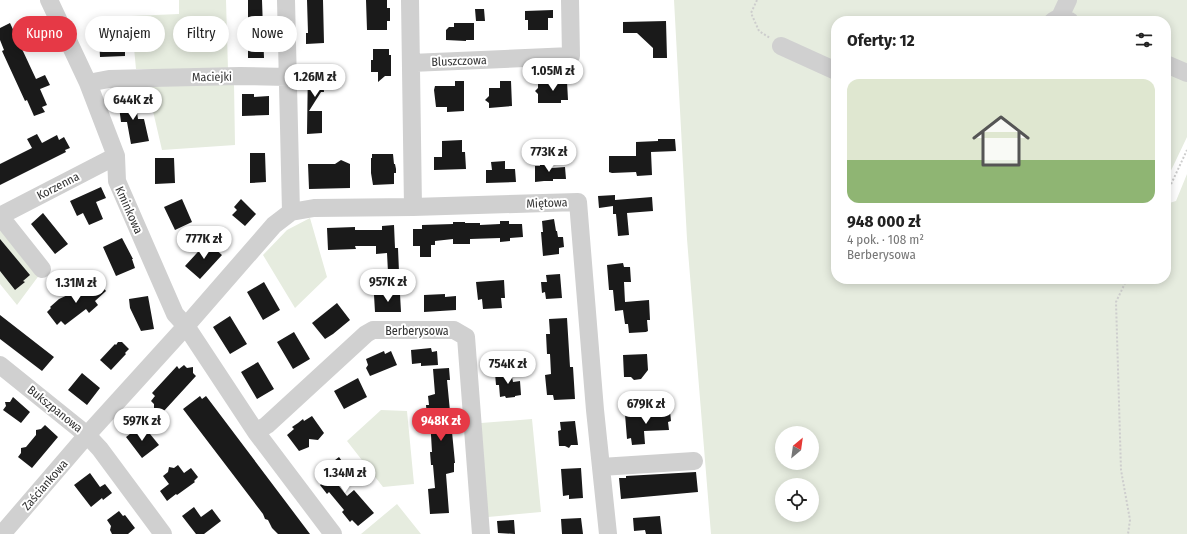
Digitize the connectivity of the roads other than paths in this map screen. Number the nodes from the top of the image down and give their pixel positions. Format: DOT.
graph roads {
  1 [pos="50,0"];
  2 [pos="286,0"];
  3 [pos="410,0"];
  4 [pos="570,0"];
  5 [pos="1068,0"];
  6 [pos="1062,16"];
  7 [pos="781,46"];
  8 [pos="411,63"];
  9 [pos="1171,66"];
  10 [pos="831,69"];
  11 [pos="1187,73"];
  12 [pos="288,77"];
  13 [pos="88,83"];
  14 [pos="116,156"];
  15 [pos="414,207"];
  16 [pos="290,212"];
  17 [pos="0,216"];
  18 [pos="42,269"];
  19 [pos="186,326"];
  20 [pos="0,365"];
  21 [pos="256,432"];
  22 [pos="87,435"];
  23 [pos="694,461"];
  24 [pos="601,467"];
  25 [pos="2,534"];
  26 [pos="163,534"];
  27 [pos="333,534"];
  28 [pos="480,534"];
  29 [pos="608,534"];
  1 -- 13 [label="street, Kminkowa"];
  2 -- 12 [label="street"];
  3 -- 8 [label="street"];
  4 -- 8 [label="street, Bluszczowa"];
  5 -- 6 [label="street"];
  7 -- 10 [label="street"];
  8 -- 15 [label="street"];
  9 -- 11 [label="street"];
  12 -- 13 [label="street, Maciejki"];
  12 -- 16 [label="street"];
  13 -- 14 [label="street, Kminkowa"];
  14 -- 17 [label="street, Korzenna"];
  14 -- 19 [label="street, Kminkowa"];
  15 -- 16 [label="street"];
  15 -- 24 [label="street, Miętowa"];
  16 -- 19 [label="street"];
  17 -- 18 [label="street"];
  19 -- 21 [label="street, Kminkowa"];
  19 -- 22 [label="street"];
  20 -- 22 [label="street, Bukszpanowa"];
  21 -- 27 [label="street, Kminkowa"];
  21 -- 28 [label="street, Berberysowa"];
  22 -- 25 [label="street, Zaściankowa"];
  22 -- 26 [label="street, Bukszpanowa"];
  23 -- 24 [label="street"];
  24 -- 29 [label="street, Miętowa"];
}
